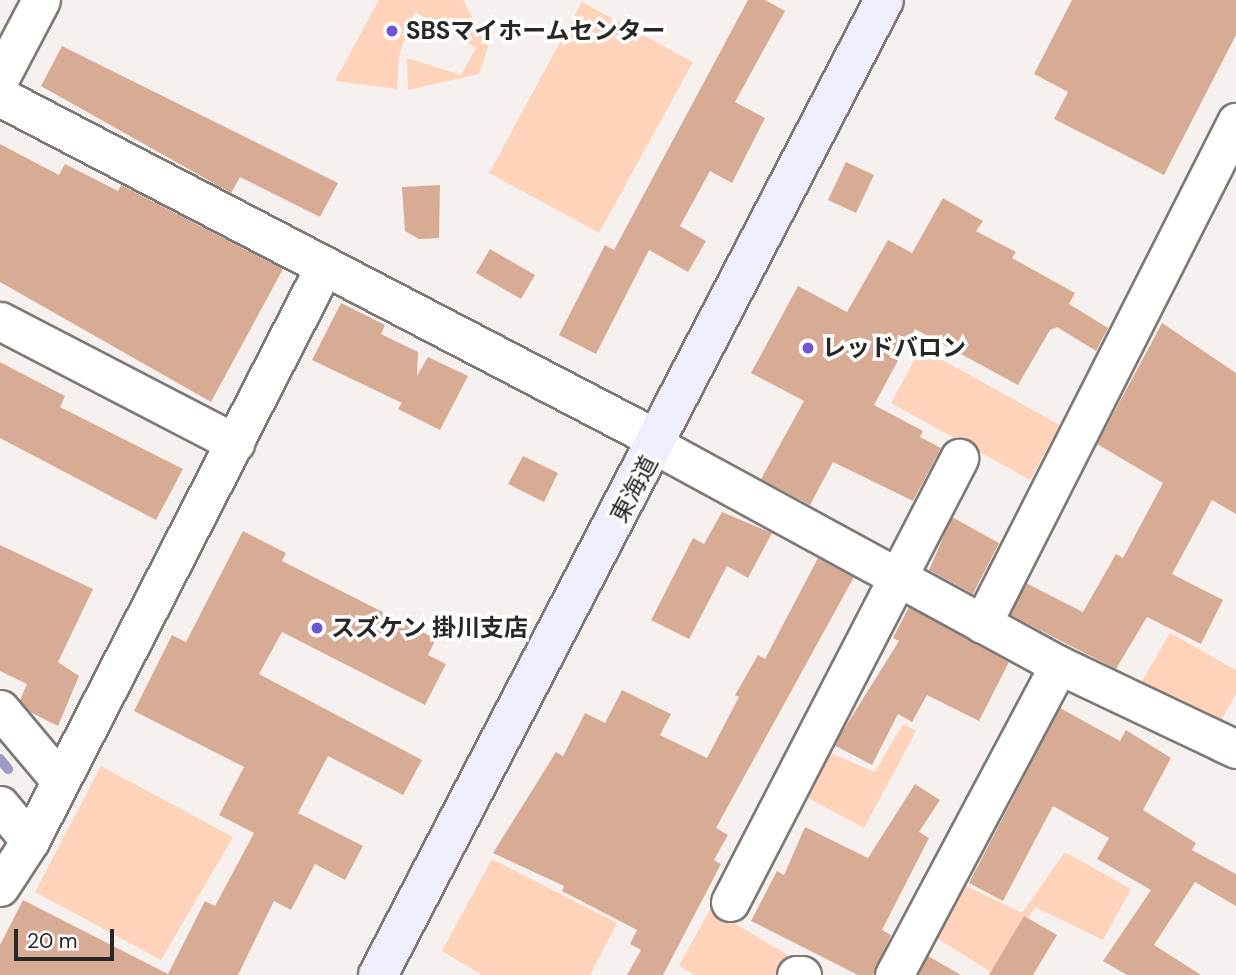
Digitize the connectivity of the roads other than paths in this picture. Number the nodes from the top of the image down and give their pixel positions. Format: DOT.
graph roads {
  1 [pos="41,0"];
  2 [pos="884,0"];
  3 [pos="0,78"];
  4 [pos="0,97"];
  5 [pos="1236,122"];
  6 [pos="324,267"];
  7 [pos="0,321"];
  8 [pos="235,443"];
  9 [pos="658,444"];
  10 [pos="959,458"];
  11 [pos="897,578"];
  12 [pos="982,624"];
  13 [pos="1059,665"];
  14 [pos="0,709"];
  15 [pos="1236,749"];
  16 [pos="58,778"];
  17 [pos="0,805"];
  18 [pos="30,841"];
  19 [pos="0,887"];
  20 [pos="730,902"];
  21 [pos="378,975"];
  22 [pos="796,975"];
  23 [pos="802,975"];
  24 [pos="894,975"];
  1 -- 3 [label="street"];
  2 -- 9 [label="main road, 東海道"];
  4 -- 6 [label="street"];
  5 -- 12 [label="street"];
  6 -- 8 [label="street"];
  6 -- 9 [label="street"];
  7 -- 8 [label="street"];
  8 -- 16 [label="street"];
  9 -- 11 [label="street"];
  9 -- 21 [label="main road, 東海道"];
  10 -- 11 [label="street"];
  11 -- 12 [label="street"];
  11 -- 20 [label="street"];
  12 -- 13 [label="street"];
  13 -- 15 [label="street"];
  13 -- 24 [label="street"];
  14 -- 16 [label="street"];
  16 -- 18 [label="street"];
  17 -- 18 [label="street"];
  18 -- 19 [label="street"];
  22 -- 23 [label="street"];
}
